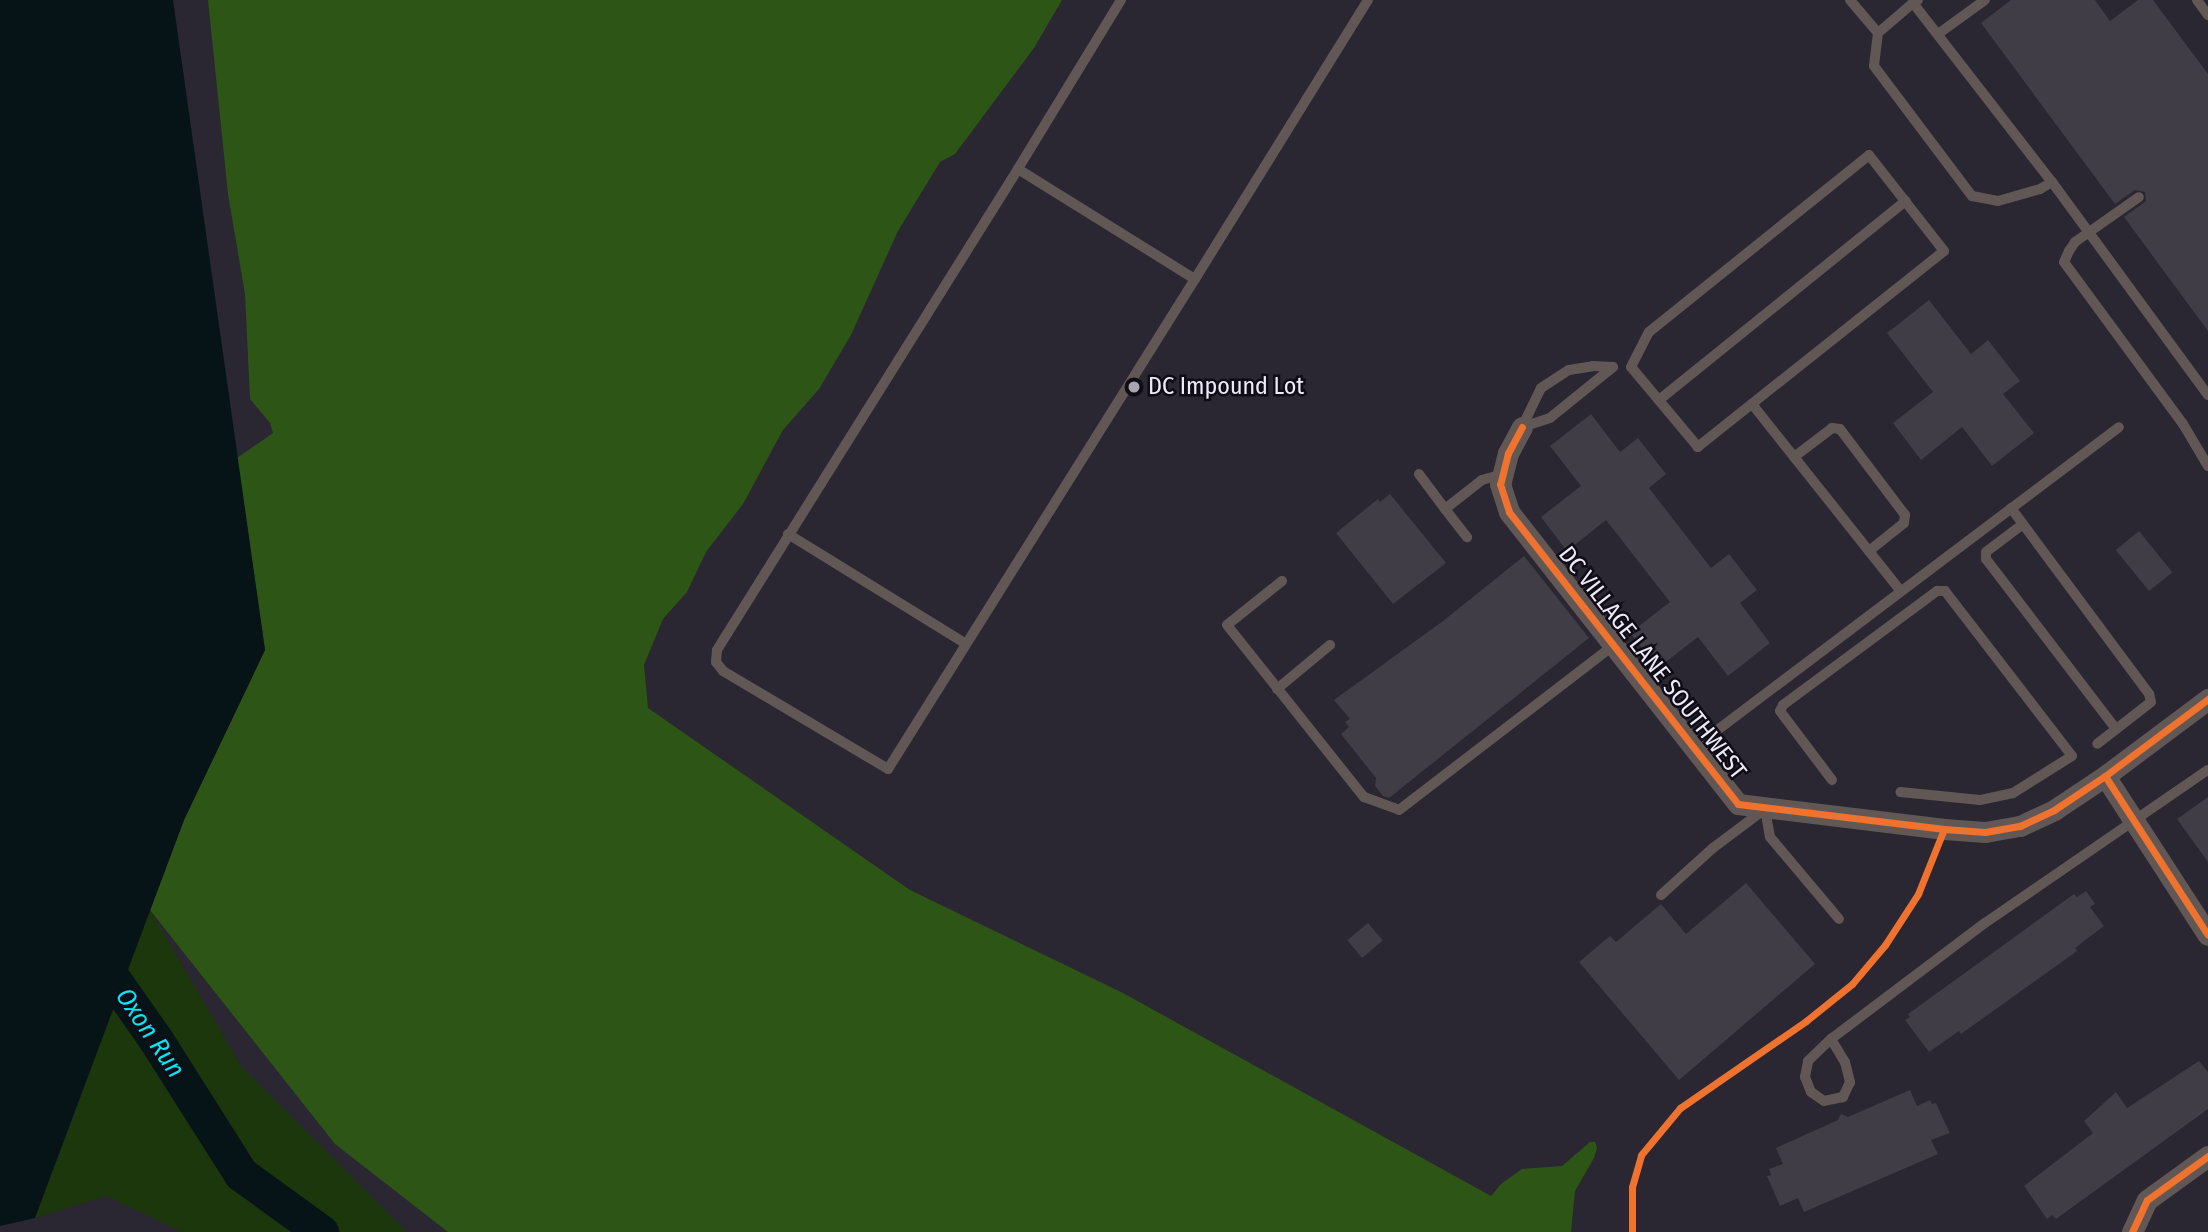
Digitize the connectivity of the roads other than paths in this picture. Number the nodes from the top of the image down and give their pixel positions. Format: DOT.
graph roads {
  1 [pos="1121,0"];
  2 [pos="1368,0"];
  3 [pos="1850,0"];
  4 [pos="1985,0"];
  5 [pos="2197,0"];
  6 [pos="1916,2"];
  7 [pos="2208,15"];
  8 [pos="1878,33"];
  9 [pos="1938,34"];
  10 [pos="1018,169"];
  11 [pos="2052,181"];
  12 [pos="2138,197"];
  13 [pos="1906,201"];
  14 [pos="1195,279"];
  15 [pos="1613,367"];
  16 [pos="1631,367"];
  17 [pos="2208,395"];
  18 [pos="1659,400"];
  19 [pos="1752,404"];
  20 [pos="2119,427"];
  21 [pos="1522,428"];
  22 [pos="1794,457"];
  23 [pos="2208,466"];
  24 [pos="1419,474"];
  25 [pos="1503,474"];
  26 [pos="2011,508"];
  27 [pos="1445,509"];
  28 [pos="2023,524"];
  29 [pos="788,534"];
  30 [pos="1468,537"];
  31 [pos="1869,551"];
  32 [pos="1282,581"];
  33 [pos="1901,591"];
  34 [pos="1888,602"];
  35 [pos="1899,618"];
  36 [pos="966,644"];
  37 [pos="1329,645"];
  38 [pos="1614,645"];
  39 [pos="1277,689"];
  40 [pos="2208,699"];
  41 [pos="2116,729"];
  42 [pos="2096,744"];
  43 [pos="1695,747"];
  44 [pos="2208,770"];
  45 [pos="2105,776"];
  46 [pos="1832,780"];
  47 [pos="1900,792"];
  48 [pos="1765,809"];
  49 [pos="2135,822"];
  50 [pos="1661,895"];
  51 [pos="1839,919"];
  52 [pos="2208,935"];
  53 [pos="1831,1039"];
  54 [pos="2208,1156"];
  55 [pos="2132,1232"];
  1 -- 10 [label="lane"];
  2 -- 14 [label="lane"];
  3 -- 8 [label="lane"];
  4 -- 9 [label="lane"];
  5 -- 7 [label="lane"];
  6 -- 8 [label="lane"];
  6 -- 9 [label="lane"];
  8 -- 11 [label="lane"];
  9 -- 11 [label="lane"];
  10 -- 14 [label="lane"];
  10 -- 29 [label="lane"];
  11 -- 17 [label="lane"];
  12 -- 23 [label="lane, bridge"];
  13 -- 16 [label="lane"];
  13 -- 18 [label="lane"];
  13 -- 19 [label="lane"];
  14 -- 36 [label="lane"];
  15 -- 16 [label="lane"];
  15 -- 21 [label="lane"];
  15 -- 21 [label="lane"];
  16 -- 18 [label="lane"];
  18 -- 19 [label="lane"];
  19 -- 22 [label="lane"];
  20 -- 26 [label="lane"];
  21 -- 25 [label="street, DC VILLAGE LANE SOUTHWEST"];
  22 -- 31 [label="lane"];
  22 -- 31 [label="lane"];
  24 -- 27 [label="lane"];
  25 -- 27 [label="lane"];
  25 -- 38 [label="street, DC VILLAGE LANE SOUTHWEST"];
  26 -- 28 [label="lane"];
  26 -- 33 [label="lane"];
  27 -- 30 [label="lane"];
  28 -- 41 [label="lane"];
  28 -- 41 [label="lane"];
  29 -- 36 [label="lane"];
  29 -- 36 [label="lane"];
  31 -- 33 [label="lane"];
  32 -- 39 [label="lane"];
  33 -- 34 [label="lane"];
  34 -- 35 [label="lane"];
  34 -- 43 [label="lane"];
  35 -- 46 [label="lane"];
  35 -- 47 [label="lane"];
  37 -- 39 [label="lane"];
  38 -- 39 [label="lane"];
  38 -- 43 [label="street, DC VILLAGE LANE SOUTHWEST"];
  40 -- 45 [label="street, DC VILLAGE LANE SOUTHWEST"];
  41 -- 42 [label="lane"];
  43 -- 48 [label="street, DC VILLAGE LANE SOUTHWEST"];
  44 -- 49 [label="lane"];
  45 -- 48 [label="street, DC VILLAGE LANE SOUTHWEST"];
  45 -- 49 [label="street"];
  48 -- 50 [label="lane"];
  48 -- 51 [label="lane"];
  49 -- 52 [label="street"];
  49 -- 53 [label="lane"];
  53 -- 53 [label="lane"];
  54 -- 55 [label="street"];
}
